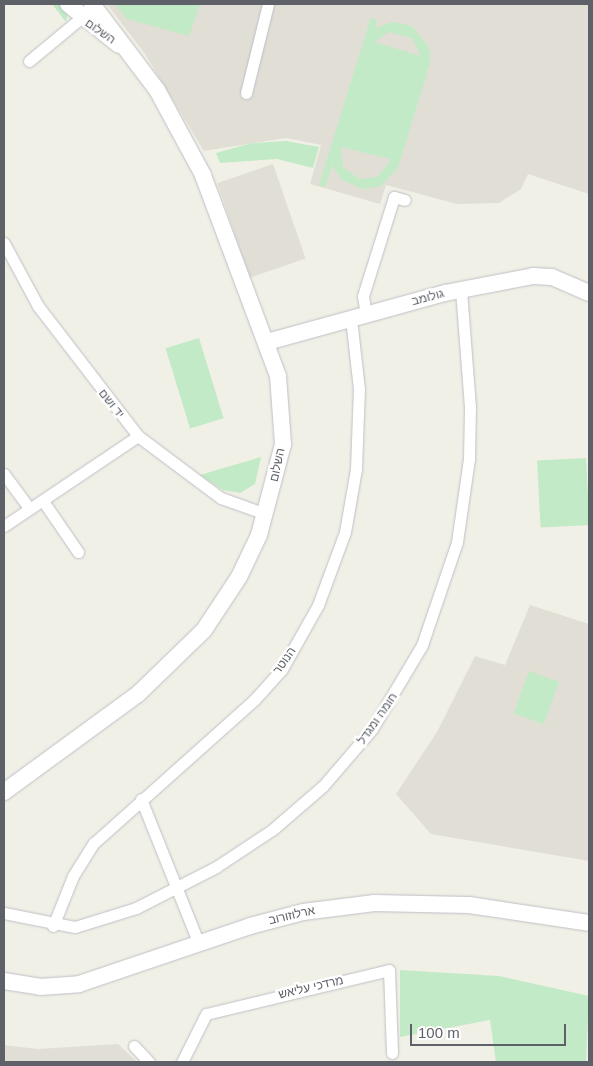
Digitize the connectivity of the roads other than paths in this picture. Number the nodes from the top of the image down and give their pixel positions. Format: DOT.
graph roads {
  1 [pos="68,4"];
  2 [pos="92,4"];
  3 [pos="268,4"];
  4 [pos="81,18"];
  5 [pos="135,56"];
  6 [pos="29,61"];
  7 [pos="246,93"];
  8 [pos="405,200"];
  9 [pos="4,243"];
  10 [pos="461,290"];
  11 [pos="589,293"];
  12 [pos="359,317"];
  13 [pos="267,342"];
  14 [pos="138,436"];
  15 [pos="4,474"];
  16 [pos="43,501"];
  17 [pos="29,508"];
  18 [pos="266,514"];
  19 [pos="4,526"];
  20 [pos="78,552"];
  21 [pos="4,792"];
  22 [pos="141,799"];
  23 [pos="174,889"];
  24 [pos="4,913"];
  25 [pos="589,923"];
  26 [pos="54,926"];
  27 [pos="199,944"];
  28 [pos="4,981"];
  29 [pos="134,1046"];
  30 [pos="392,1052"];
  31 [pos="149,1062"];
  32 [pos="182,1062"];
  1 -- 4 [label="street, השלום"];
  2 -- 5 [label="street, השלום"];
  3 -- 7 [label="street"];
  4 -- 5 [label="street, השלום"];
  4 -- 6 [label="street"];
  5 -- 13 [label="street, השלום"];
  8 -- 12 [label="street, הנוטר"];
  9 -- 14 [label="street, יד ושם"];
  10 -- 11 [label="street, גולומב"];
  10 -- 12 [label="street, גולומב"];
  10 -- 23 [label="street, חומה ומגדל"];
  12 -- 13 [label="street, גולומב"];
  12 -- 22 [label="street, הנוטר"];
  13 -- 18 [label="street, השלום"];
  14 -- 16 [label="street"];
  14 -- 18 [label="street, יד ושם"];
  15 -- 17 [label="street"];
  16 -- 17 [label="street"];
  16 -- 20 [label="street"];
  17 -- 19 [label="street"];
  18 -- 21 [label="street, השלום"];
  22 -- 23 [label="street"];
  22 -- 26 [label="street, הנוטר"];
  23 -- 26 [label="street, חומה ומגדל"];
  23 -- 27 [label="street"];
  24 -- 26 [label="street, חומה ומגדל"];
  25 -- 27 [label="street, ארלוזורוב"];
  27 -- 28 [label="street, ארלוזורוב"];
  29 -- 31 [label="street"];
  30 -- 32 [label="street, מרדכי עליאש"];
}
